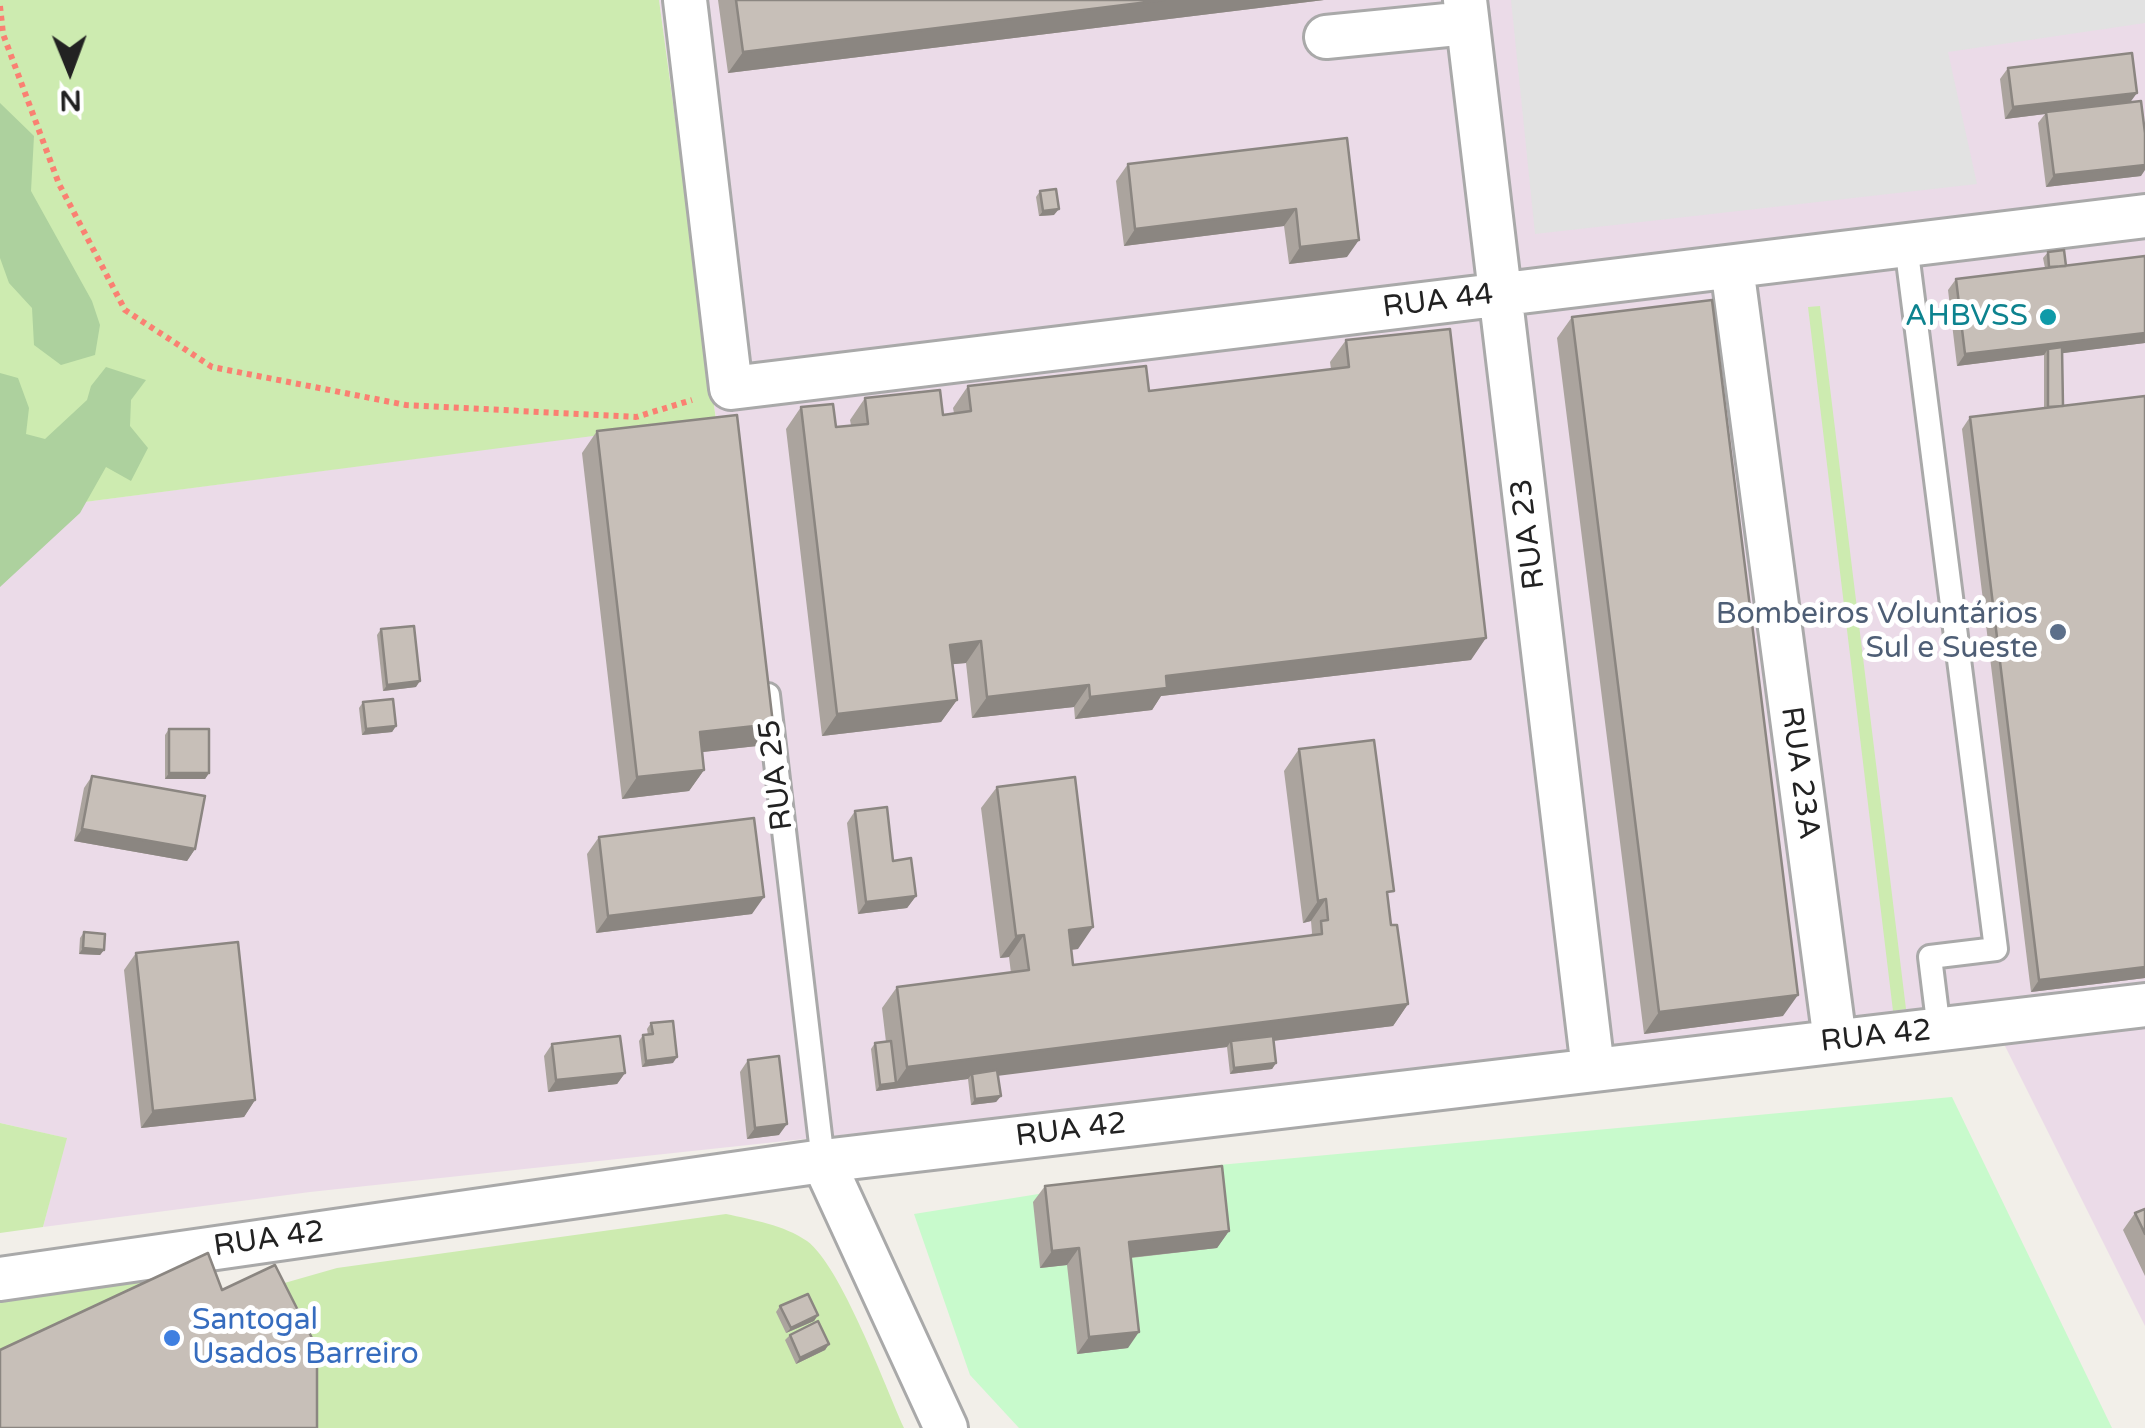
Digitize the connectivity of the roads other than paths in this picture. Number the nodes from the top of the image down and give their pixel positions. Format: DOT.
graph roads {
  1 [pos="685,0"];
  2 [pos="1466,11"];
  3 [pos="1326,37"];
  4 [pos="2145,216"];
  5 [pos="1906,246"];
  6 [pos="1732,267"];
  7 [pos="1500,294"];
  8 [pos="764,666"];
  9 [pos="2145,1005"];
  10 [pos="1939,1030"];
  11 [pos="1835,1042"];
  12 [pos="1593,1069"];
  13 [pos="823,1160"];
  14 [pos="0,1279"];
  15 [pos="946,1428"];
  1 -- 7 [label="street, RUA 44"];
  2 -- 3 [label="street"];
  2 -- 7 [label="street, RUA 23"];
  4 -- 5 [label="street, RUA 44"];
  5 -- 6 [label="street, RUA 44"];
  5 -- 10 [label="lane"];
  6 -- 7 [label="street, RUA 44"];
  6 -- 11 [label="street, RUA 23A"];
  7 -- 12 [label="street, RUA 23"];
  8 -- 13 [label="lane, RUA 25"];
  9 -- 10 [label="street, RUA 42"];
  10 -- 11 [label="street, RUA 42"];
  11 -- 12 [label="street, RUA 42"];
  12 -- 13 [label="street, RUA 42"];
  13 -- 14 [label="street, RUA 42"];
  13 -- 15 [label="street"];
}
